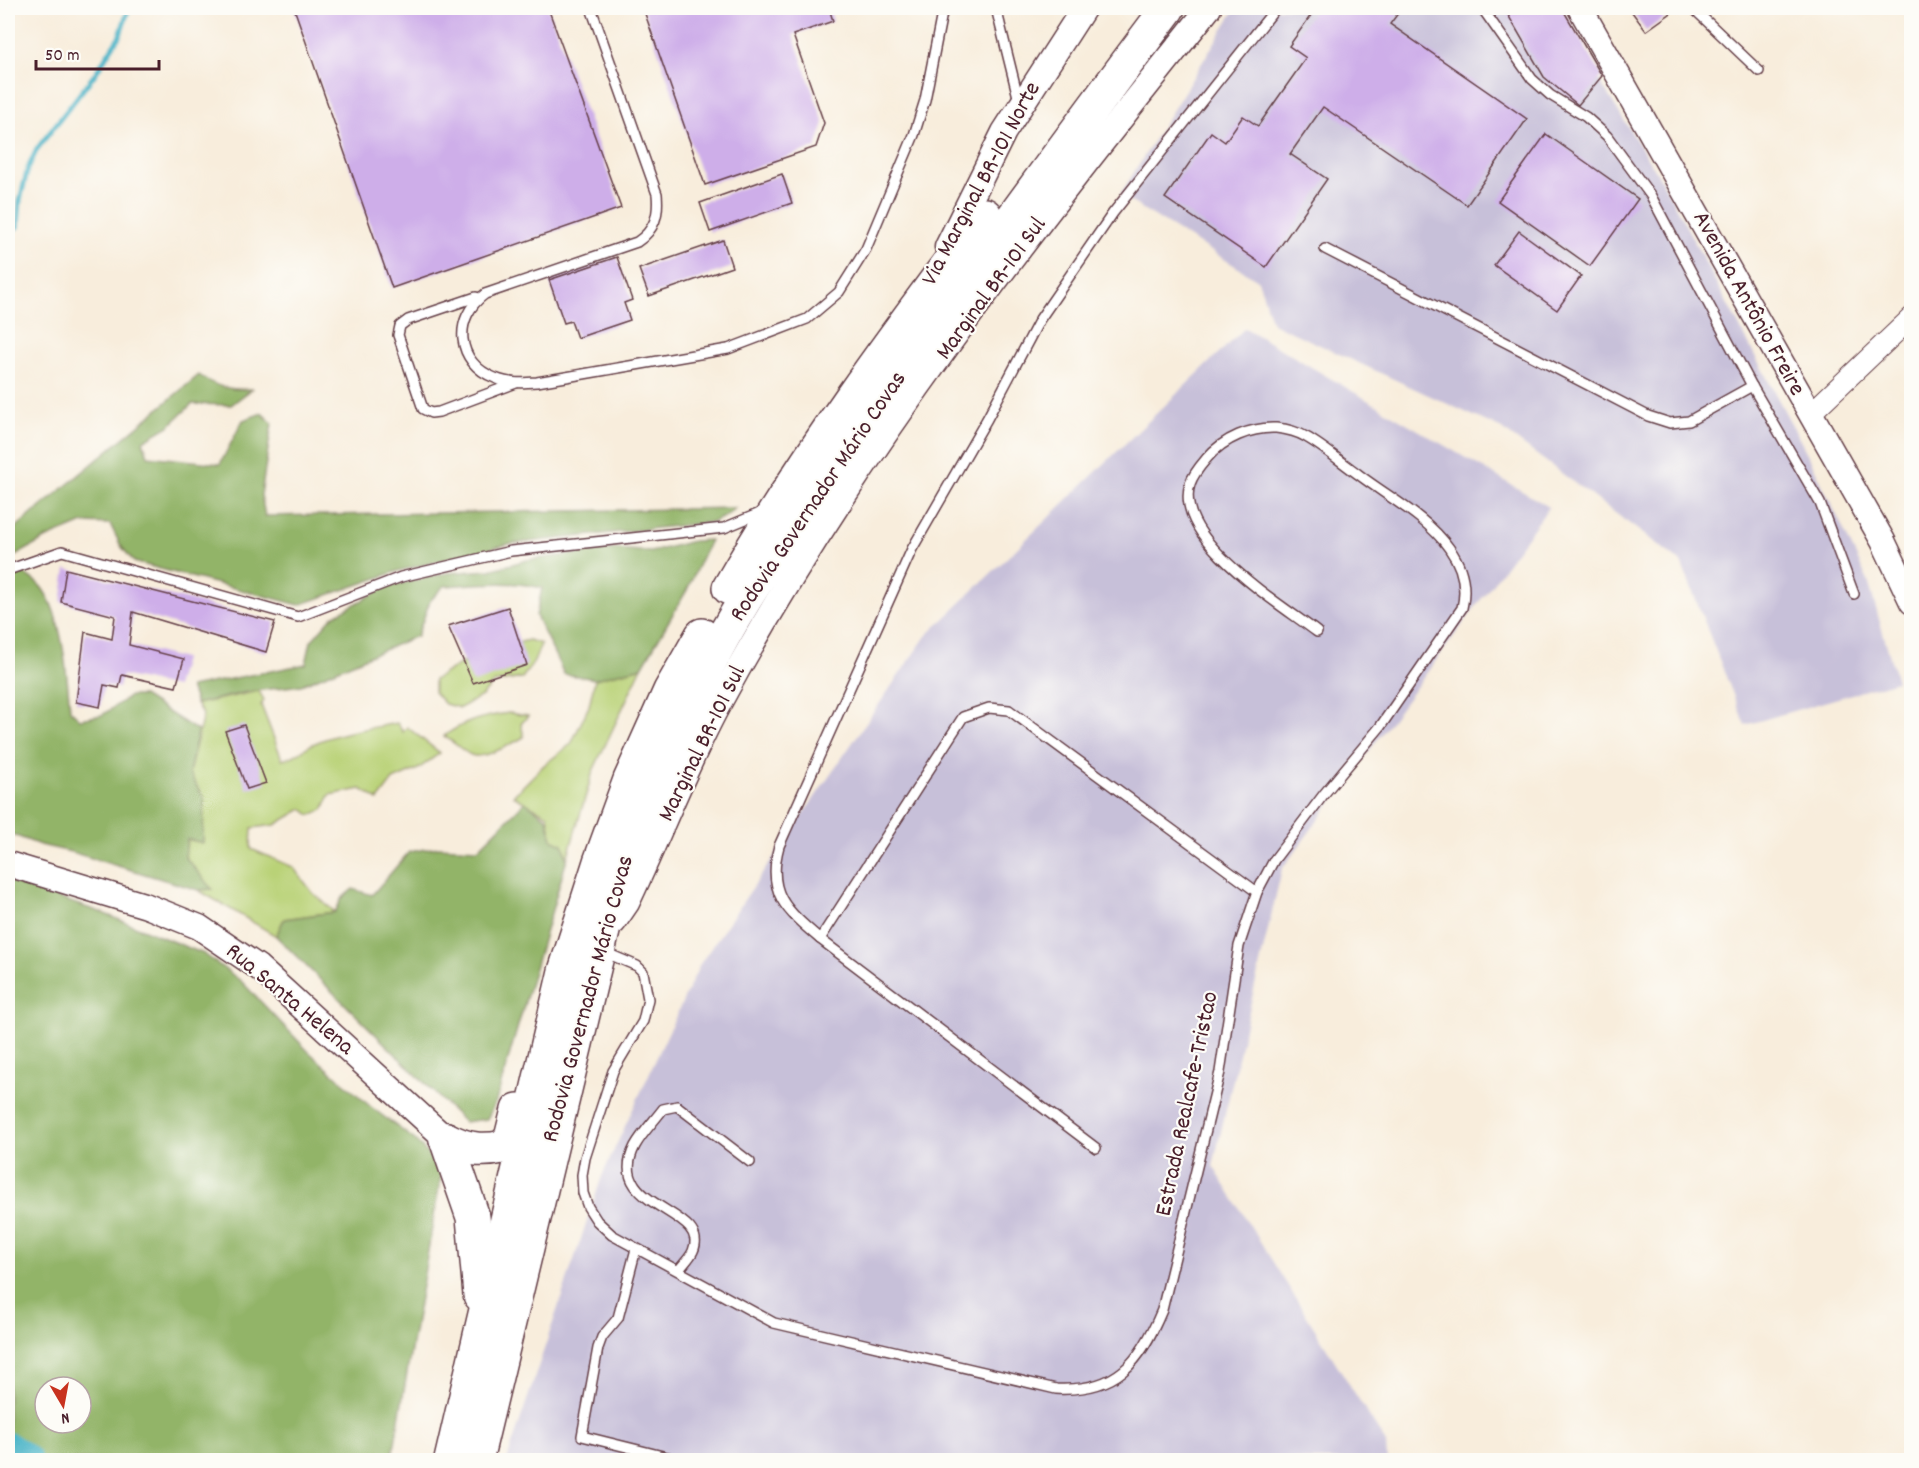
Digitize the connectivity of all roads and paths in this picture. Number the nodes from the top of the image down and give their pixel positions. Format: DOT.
graph roads {
  1 [pos="591,8"];
  2 [pos="943,8"];
  3 [pos="996,8"];
  4 [pos="1084,8"];
  5 [pos="1141,8"];
  6 [pos="1168,8"];
  7 [pos="1209,8"];
  8 [pos="1276,8"];
  9 [pos="1482,8"];
  10 [pos="1580,8"];
  11 [pos="1694,8"];
  12 [pos="1759,71"];
  13 [pos="1020,105"];
  14 [pos="1325,249"];
  15 [pos="485,294"];
  16 [pos="921,301"];
  17 [pos="1911,317"];
  18 [pos="516,383"];
  19 [pos="1752,386"];
  20 [pos="1810,414"];
  21 [pos="781,504"];
  22 [pos="8,570"];
  23 [pos="1854,594"];
  24 [pos="1911,602"];
  25 [pos="1317,632"];
  26 [pos="602,856"];
  27 [pos="8,864"];
  28 [pos="1257,892"];
  29 [pos="601,938"];
  30 [pos="820,939"];
  31 [pos="446,1139"];
  32 [pos="1096,1148"];
  33 [pos="750,1162"];
  34 [pos="636,1249"];
  35 [pos="679,1270"];
  36 [pos="481,1335"];
  37 [pos="451,1461"];
  38 [pos="476,1461"];
  39 [pos="679,1461"];
  1 -- 15 [label="lane"];
  2 -- 18 [label="lane"];
  3 -- 13 [label="lane"];
  4 -- 13 [label="street, Via Marginal BR-101 Norte"];
  5 -- 16 [label="highway, Rodovia Governador Mário Covas"];
  6 -- 29 [label="highway, Rodovia Governador Mário Covas"];
  7 -- 29 [label="street, Marginal BR-101 Sul"];
  8 -- 30 [label="lane"];
  9 -- 19 [label="lane"];
  10 -- 20 [label="street, Avenida Antônio Freire"];
  11 -- 12 [label="lane"];
  13 -- 16 [label="street, Via Marginal BR-101 Norte"];
  14 -- 19 [label="lane"];
  15 -- 18 [label="lane"];
  15 -- 18 [label="lane"];
  16 -- 21 [label="highway, Rodovia Governador Mário Covas"];
  17 -- 20 [label="street"];
  19 -- 23 [label="lane"];
  20 -- 24 [label="street, Avenida Antônio Freire"];
  21 -- 22 [label="lane"];
  21 -- 26 [label="highway, Rodovia Governador Mário Covas"];
  25 -- 28 [label="lane, Estrada Realcafe-Tristao"];
  26 -- 31 [label="highway"];
  26 -- 36 [label="highway, Rodovia Governador Mário Covas"];
  27 -- 31 [label="street, Rua Santa Helena"];
  28 -- 30 [label="lane"];
  28 -- 35 [label="lane, Estrada Realcafe-Tristao"];
  29 -- 34 [label="lane, Estrada Realcafe-Tristao"];
  29 -- 38 [label="highway, Rodovia Governador Mário Covas"];
  30 -- 32 [label="lane"];
  31 -- 36 [label="highway"];
  33 -- 35 [label="lane"];
  34 -- 35 [label="lane, Estrada Realcafe-Tristao"];
  34 -- 39 [label="lane"];
  36 -- 37 [label="highway, Rodovia Governador Mário Covas"];
}
